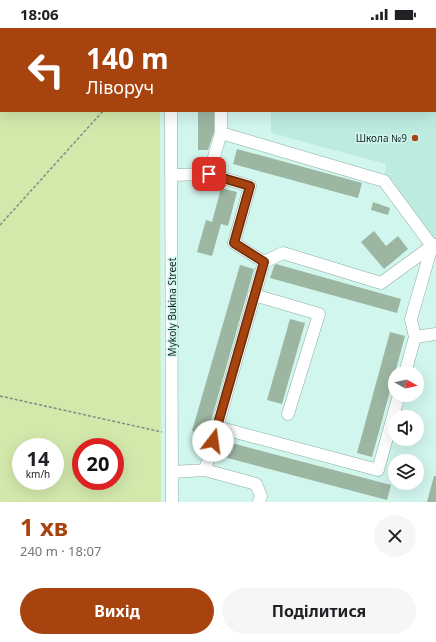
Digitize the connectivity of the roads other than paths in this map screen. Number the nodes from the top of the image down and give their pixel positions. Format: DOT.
graph roads {
  1 [pos="171,112"];
  2 [pos="221,112"];
  3 [pos="221,133"];
  4 [pos="209,174"];
  5 [pos="171,175"];
  6 [pos="434,245"];
  7 [pos="264,262"];
  8 [pos="254,295"];
  9 [pos="436,334"];
  10 [pos="415,337"];
  11 [pos="407,366"];
  12 [pos="397,402"];
  13 [pos="288,414"];
  14 [pos="217,426"];
  15 [pos="205,470"];
  16 [pos="172,472"];
  17 [pos="172,502"];
  18 [pos="259,502"];
  1 -- 5 [label="street, Mykoly Bukina Street"];
  2 -- 3 [label="street"];
  3 -- 4 [label="street"];
  3 -- 6 [label="street"];
  4 -- 5 [label="street"];
  4 -- 7 [label="street"];
  5 -- 16 [label="street, Mykoly Bukina Street"];
  6 -- 7 [label="street"];
  6 -- 10 [label="street"];
  7 -- 8 [label="street"];
  8 -- 13 [label="street"];
  8 -- 14 [label="street"];
  9 -- 10 [label="street"];
  10 -- 11 [label="street"];
  12 -- 14 [label="street"];
  14 -- 15 [label="street"];
  15 -- 16 [label="street"];
  15 -- 18 [label="street"];
  16 -- 17 [label="street, Mykoly Bukina Street"];
}
